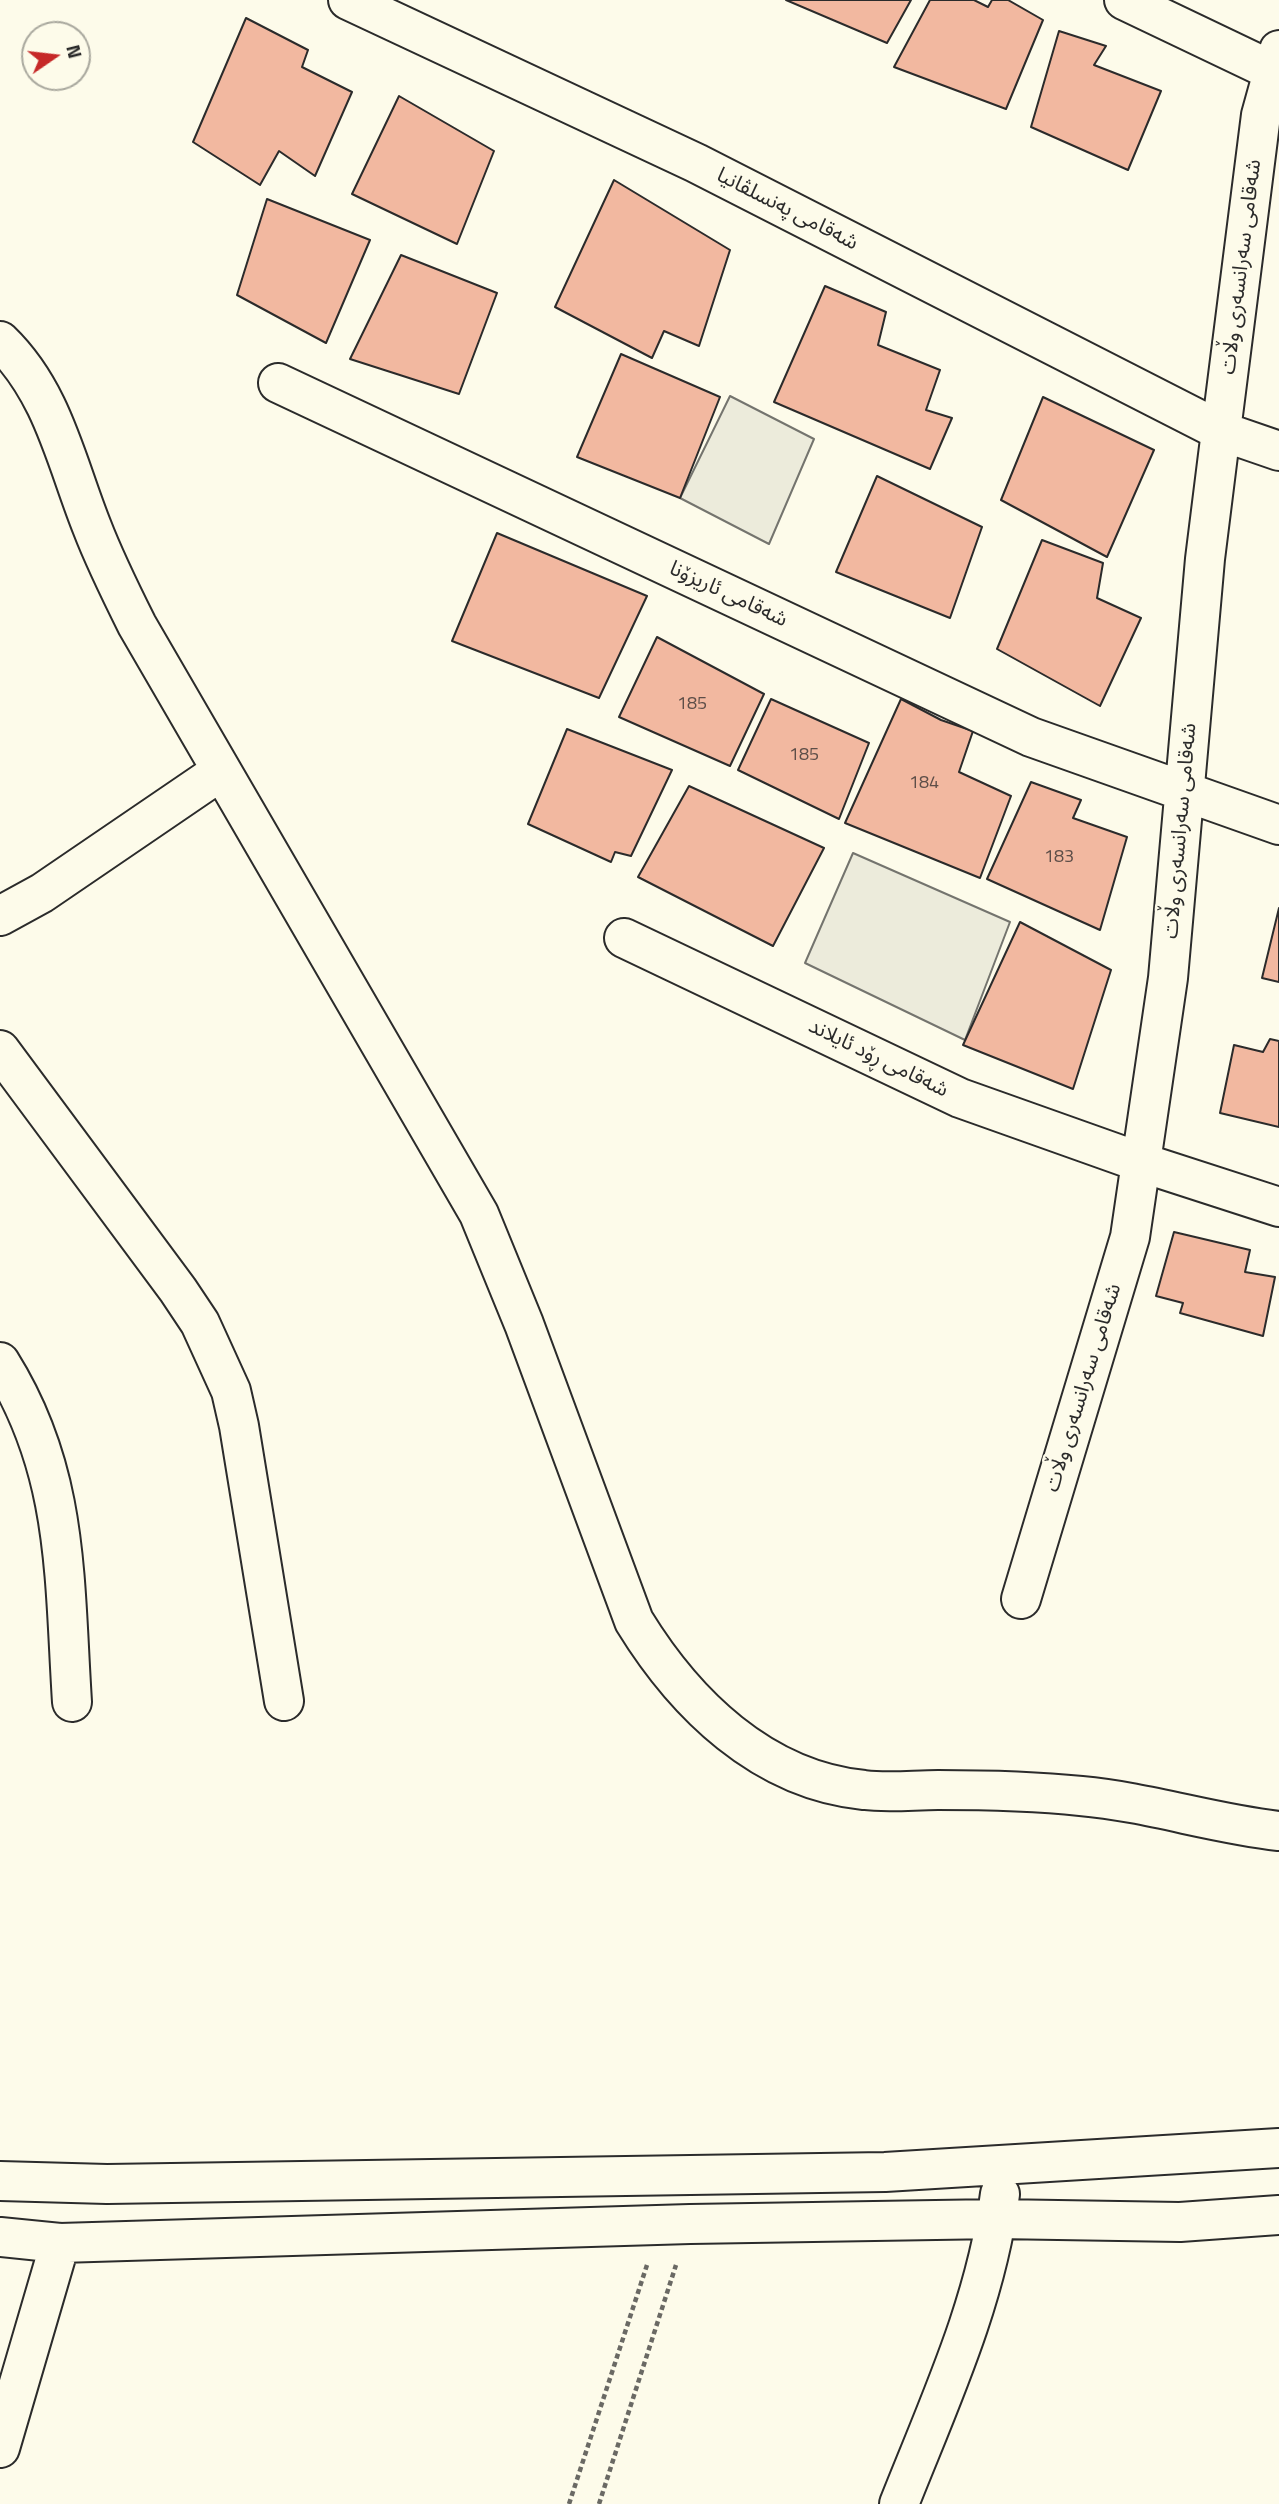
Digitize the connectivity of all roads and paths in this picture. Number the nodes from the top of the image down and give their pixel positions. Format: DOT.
graph roads {
  1 [pos="348,0"];
  2 [pos="1124,0"];
  3 [pos="1277,65"];
  4 [pos="0,341"];
  5 [pos="278,383"];
  6 [pos="1221,431"];
  7 [pos="1279,451"];
  8 [pos="221,771"];
  9 [pos="1184,793"];
  10 [pos="1279,825"];
  11 [pos="0,916"];
  12 [pos="624,938"];
  13 [pos="0,1051"];
  14 [pos="1140,1162"];
  15 [pos="1279,1207"];
  16 [pos="0,1362"];
  17 [pos="1021,1599"];
  18 [pos="284,1701"];
  19 [pos="72,1702"];
  20 [pos="1279,1831"];
  21 [pos="1279,2148"];
  22 [pos="1003,2167"];
  23 [pos="0,2181"];
  24 [pos="1279,2215"];
  25 [pos="997,2219"];
  26 [pos="675,2224"];
  27 [pos="0,2236"];
  28 [pos="60,2243"];
  29 [pos="0,2448"];
  30 [pos="569,2504"];
  31 [pos="599,2504"];
  32 [pos="899,2504"];
  1 -- 6 [label="street, شەقامی پەنسلڤانیا"];
  2 -- 3 [label="street"];
  3 -- 6 [label="street, شەقامی سەرانسەری وڵات"];
  4 -- 8 [label="street"];
  5 -- 9 [label="street, شەقامی ئاریزۆنا"];
  6 -- 7 [label="street, شەقامی پەنسلڤانیا"];
  6 -- 9 [label="street, شەقامی سەرانسەری وڵات"];
  8 -- 11 [label="street"];
  8 -- 20 [label="street"];
  9 -- 10 [label="street, شەقامی ئاریزۆنا"];
  9 -- 14 [label="street, شەقامی سەرانسەری وڵات"];
  12 -- 14 [label="street, شەقامی ڕۆد ئایلاند"];
  13 -- 18 [label="street"];
  14 -- 15 [label="street, شەقامی ڕۆد ئایلاند"];
  14 -- 17 [label="street, شەقامی سەرانسەری وڵات"];
  16 -- 19 [label="street"];
  21 -- 22 [label="street"];
  22 -- 23 [label="street"];
  22 -- 25 [label="street"];
  24 -- 25 [label="street"];
  25 -- 26 [label="street"];
  25 -- 32 [label="street"];
  26 -- 28 [label="street"];
  26 -- 30 [label="path"];
  26 -- 31 [label="path"];
  27 -- 28 [label="street"];
  28 -- 29 [label="street"];
}
